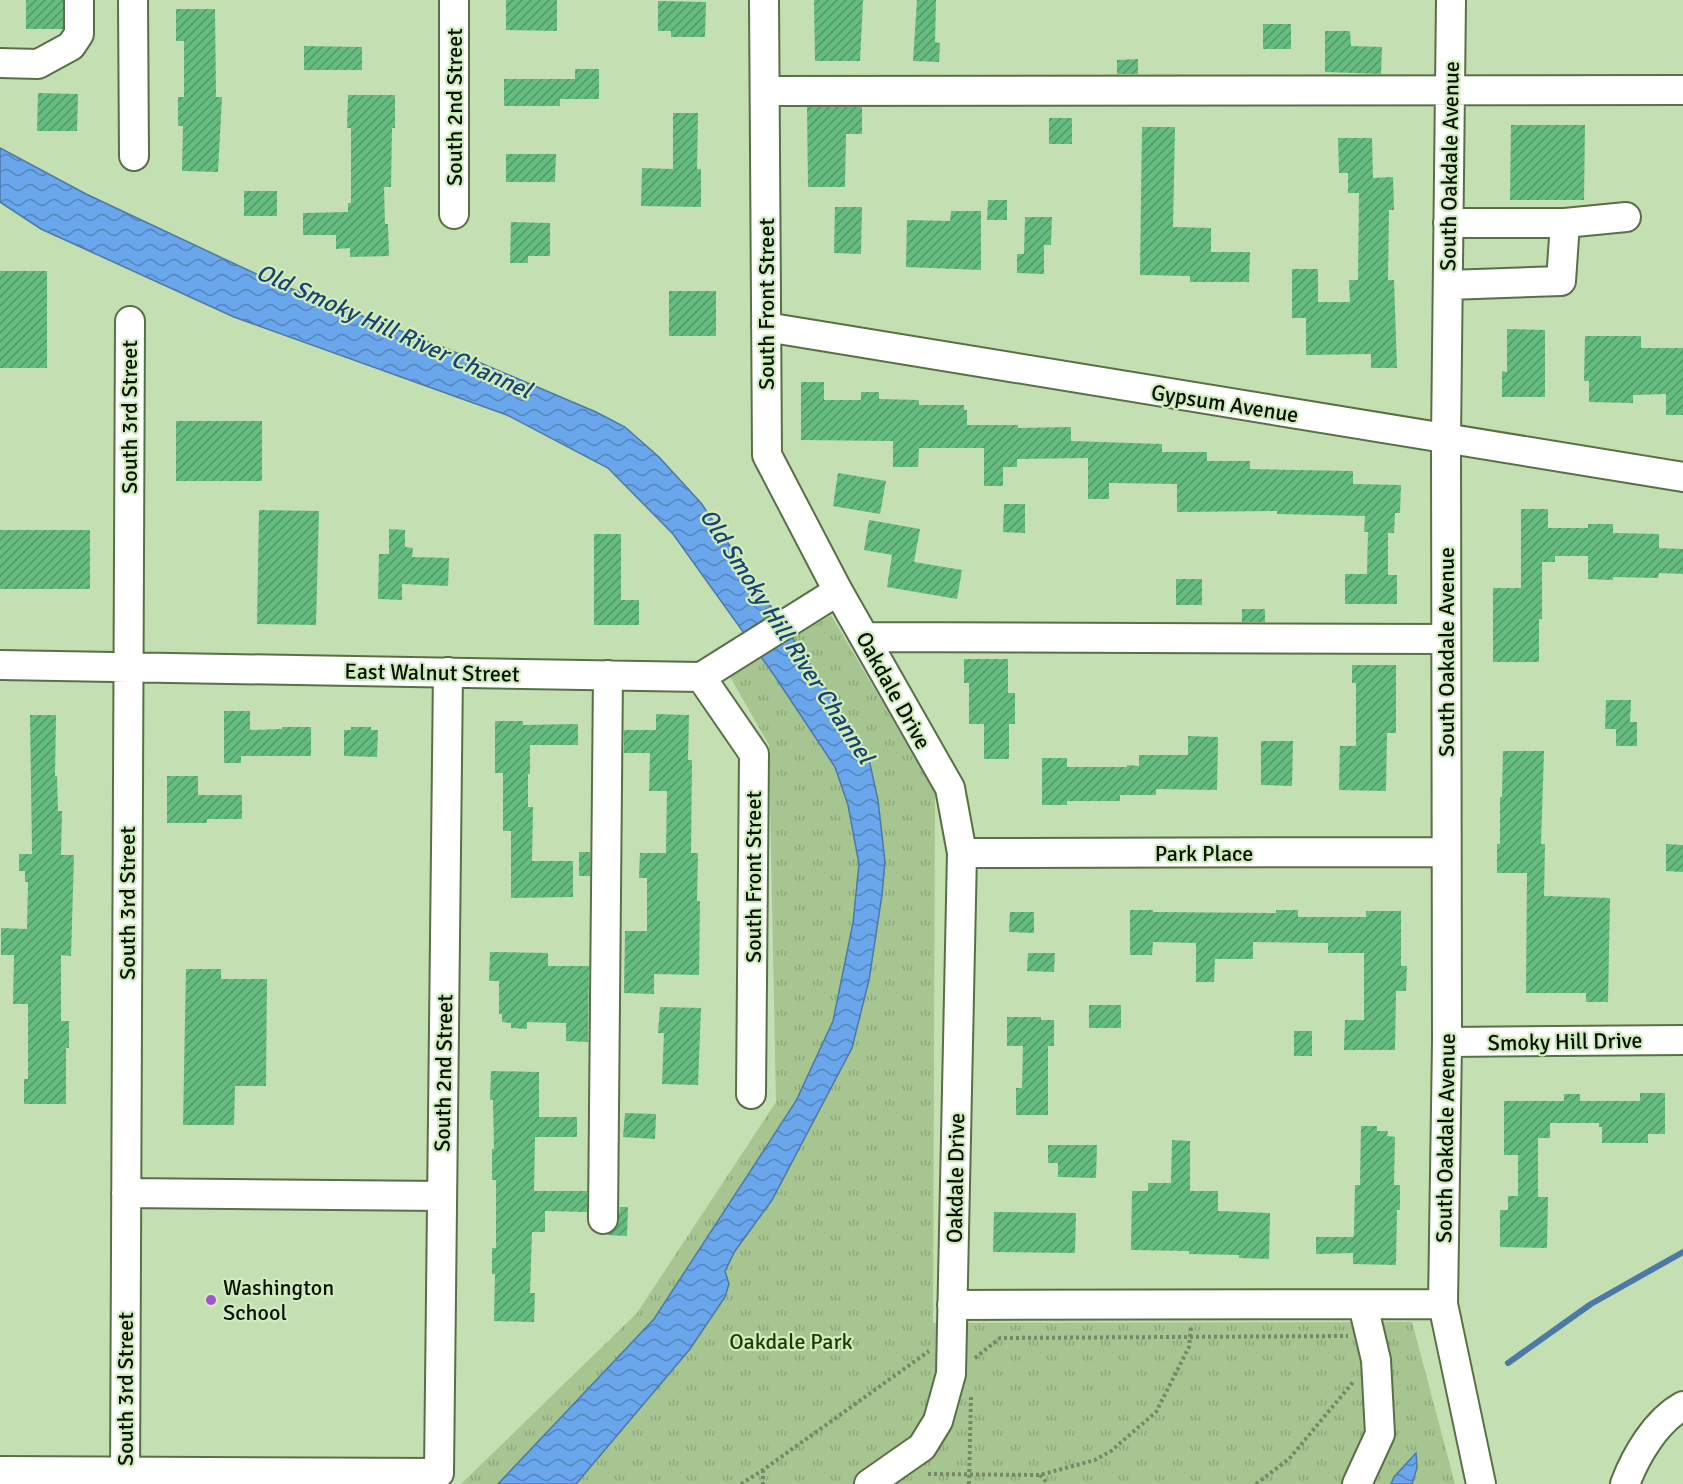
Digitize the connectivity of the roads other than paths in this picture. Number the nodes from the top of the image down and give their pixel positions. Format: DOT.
graph roads {
  1 [pos="79,0"];
  2 [pos="134,0"];
  3 [pos="454,0"];
  4 [pos="764,0"];
  5 [pos="1451,0"];
  6 [pos="0,63"];
  7 [pos="1450,90"];
  8 [pos="1683,90"];
  9 [pos="765,91"];
  10 [pos="134,156"];
  11 [pos="454,214"];
  12 [pos="1626,218"];
  13 [pos="1448,223"];
  14 [pos="1565,223"];
  15 [pos="1448,285"];
  16 [pos="130,321"];
  17 [pos="766,327"];
  18 [pos="1446,439"];
  19 [pos="1683,477"];
  20 [pos="826,598"];
  21 [pos="864,637"];
  22 [pos="1446,639"];
  23 [pos="0,665"];
  24 [pos="128,667"];
  25 [pos="448,672"];
  26 [pos="608,675"];
  27 [pos="701,677"];
  28 [pos="1446,852"];
  29 [pos="962,853"];
  30 [pos="1683,1040"];
  31 [pos="1447,1042"];
  32 [pos="752,1094"];
  33 [pos="126,1193"];
  34 [pos="442,1196"];
  35 [pos="603,1219"];
  36 [pos="1443,1304"];
  37 [pos="952,1305"];
  38 [pos="1363,1305"];
  39 [pos="1683,1406"];
  40 [pos="0,1471"];
  41 [pos="125,1478"];
  42 [pos="448,1480"];
  43 [pos="869,1484"];
  44 [pos="1357,1484"];
  45 [pos="1481,1484"];
  46 [pos="1625,1484"];
  1 -- 6 [label="street"];
  2 -- 10 [label="street"];
  3 -- 11 [label="street, South 2nd Street"];
  4 -- 9 [label="street, South Front Street"];
  5 -- 7 [label="street, South Oakdale Avenue"];
  7 -- 8 [label="street"];
  7 -- 9 [label="street"];
  7 -- 13 [label="street, South Oakdale Avenue"];
  9 -- 17 [label="street, South Front Street"];
  12 -- 14 [label="street"];
  13 -- 14 [label="street"];
  13 -- 15 [label="street, South Oakdale Avenue"];
  14 -- 15 [label="street"];
  15 -- 18 [label="street, South Oakdale Avenue"];
  16 -- 24 [label="street, South 3rd Street"];
  17 -- 18 [label="street, Gypsum Avenue"];
  17 -- 20 [label="street, South Front Street"];
  18 -- 19 [label="street, Gypsum Avenue"];
  18 -- 22 [label="street, South Oakdale Avenue"];
  20 -- 21 [label="street, Oakdale Drive"];
  20 -- 27 [label="street"];
  21 -- 22 [label="street"];
  21 -- 29 [label="street, Oakdale Drive"];
  22 -- 28 [label="street, South Oakdale Avenue"];
  23 -- 24 [label="street, East Walnut Street"];
  24 -- 25 [label="street, East Walnut Street"];
  24 -- 33 [label="street, South 3rd Street"];
  25 -- 26 [label="street, East Walnut Street"];
  25 -- 34 [label="street, South 2nd Street"];
  26 -- 27 [label="street, East Walnut Street"];
  26 -- 35 [label="street"];
  27 -- 32 [label="street, South Front Street"];
  28 -- 29 [label="street, Park Place"];
  28 -- 31 [label="street, South Oakdale Avenue"];
  29 -- 37 [label="street, Oakdale Drive"];
  30 -- 31 [label="street, Smoky Hill Drive"];
  31 -- 36 [label="street, South Oakdale Avenue"];
  33 -- 34 [label="street"];
  33 -- 41 [label="street, South 3rd Street"];
  34 -- 42 [label="street, South 2nd Street"];
  36 -- 38 [label="street"];
  36 -- 45 [label="street, South Oakdale Avenue"];
  37 -- 38 [label="street"];
  37 -- 43 [label="street, Oakdale Drive"];
  38 -- 44 [label="street"];
  39 -- 46 [label="street"];
  40 -- 41 [label="street"];
  41 -- 42 [label="street"];
}
